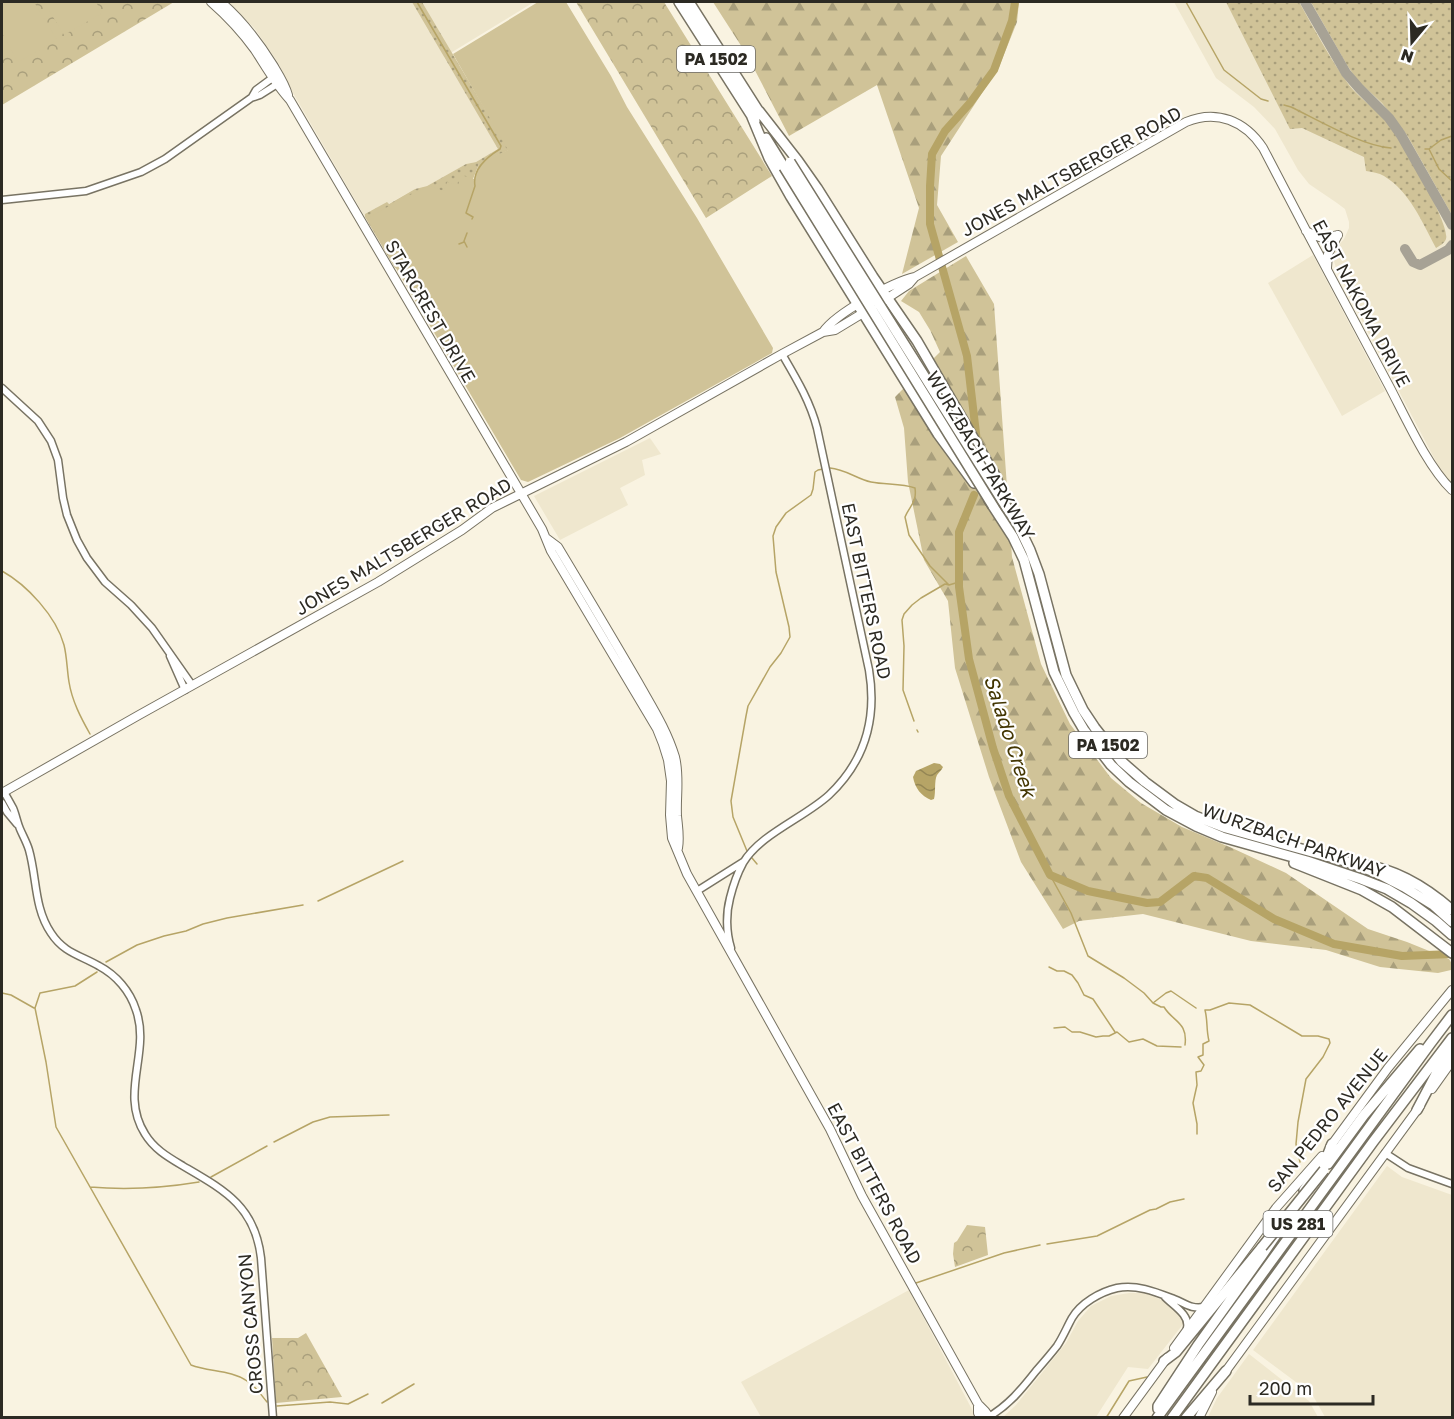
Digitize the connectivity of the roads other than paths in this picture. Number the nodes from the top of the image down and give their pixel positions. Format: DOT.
graph roads {
  1 [pos="211,2"];
  2 [pos="221,2"];
  3 [pos="679,2"];
  4 [pos="689,2"];
  5 [pos="278,79"];
  6 [pos="755,114"];
  7 [pos="1247,129"];
  8 [pos="787,165"];
  9 [pos="2,200"];
  10 [pos="1306,231"];
  11 [pos="1326,270"];
  12 [pos="873,277"];
  13 [pos="898,287"];
  14 [pos="849,290"];
  15 [pos="885,295"];
  16 [pos="861,308"];
  17 [pos="844,313"];
  18 [pos="898,313"];
  19 [pos="848,322"];
  20 [pos="874,328"];
  21 [pos="823,332"];
  22 [pos="782,354"];
  23 [pos="2,388"];
  24 [pos="1452,490"];
  25 [pos="521,493"];
  26 [pos="993,506"];
  27 [pos="1007,508"];
  28 [pos="189,688"];
  29 [pos="3,793"];
  30 [pos="2,803"];
  31 [pos="19,827"];
  32 [pos="744,862"];
  33 [pos="1348,862"];
  34 [pos="1304,863"];
  35 [pos="697,891"];
  36 [pos="1452,910"];
  37 [pos="1452,922"];
  38 [pos="1452,935"];
  39 [pos="1452,953"];
  40 [pos="743,976"];
  41 [pos="1452,990"];
  42 [pos="1452,1015"];
  43 [pos="1440,1031"];
  44 [pos="1452,1038"];
  45 [pos="1452,1049"];
  46 [pos="1452,1061"];
  47 [pos="1417,1110"];
  48 [pos="1332,1144"];
  49 [pos="1385,1153"];
  50 [pos="1452,1184"];
  51 [pos="1165,1296"];
  52 [pos="1204,1306"];
  53 [pos="1186,1331"];
  54 [pos="1164,1361"];
  55 [pos="1226,1371"];
  56 [pos="987,1417"];
  57 [pos="273,1418"];
  58 [pos="1123,1418"];
  59 [pos="1157,1418"];
  60 [pos="1172,1418"];
  61 [pos="1186,1418"];
  62 [pos="1199,1418"];
  1 -- 5 [label="main road, STARCREST DRIVE"];
  2 -- 5 [label="main road, STARCREST DRIVE"];
  3 -- 6 [label="highway, WURZBACH PARKWAY / PA 1502"];
  4 -- 6 [label="highway, WURZBACH PARKWAY / PA 1502"];
  5 -- 9 [label="street"];
  5 -- 25 [label="main road, STARCREST DRIVE"];
  6 -- 8 [label="highway, WURZBACH PARKWAY / PA 1502"];
  6 -- 12 [label="highway"];
  6 -- 14 [label="highway"];
  7 -- 10 [label="main road, EAST NAKOMA DRIVE"];
  7 -- 13 [label="main road, JONES MALTSBERGER ROAD"];
  8 -- 26 [label="highway, WURZBACH PARKWAY / PA 1502, bridge"];
  8 -- 27 [label="highway, WURZBACH PARKWAY / PA 1502, bridge"];
  10 -- 11 [label="main road, EAST NAKOMA DRIVE"];
  10 -- 11 [label="main road"];
  11 -- 24 [label="main road, EAST NAKOMA DRIVE"];
  12 -- 13 [label="main road"];
  12 -- 14 [label="highway"];
  12 -- 15 [label="highway"];
  13 -- 15 [label="main road, JONES MALTSBERGER ROAD"];
  13 -- 18 [label="main road"];
  14 -- 16 [label="highway"];
  14 -- 17 [label="main road"];
  15 -- 16 [label="main road, JONES MALTSBERGER ROAD"];
  15 -- 18 [label="highway"];
  16 -- 17 [label="main road, JONES MALTSBERGER ROAD"];
  16 -- 19 [label="main road, JONES MALTSBERGER ROAD"];
  16 -- 20 [label="highway"];
  17 -- 21 [label="main road, JONES MALTSBERGER ROAD"];
  18 -- 27 [label="highway, bridge"];
  19 -- 20 [label="main road"];
  19 -- 21 [label="main road, JONES MALTSBERGER ROAD"];
  20 -- 26 [label="highway, bridge"];
  21 -- 22 [label="main road, JONES MALTSBERGER ROAD"];
  22 -- 25 [label="main road, JONES MALTSBERGER ROAD"];
  22 -- 32 [label="street, EAST BITTERS ROAD"];
  23 -- 28 [label="street"];
  25 -- 28 [label="main road, JONES MALTSBERGER ROAD"];
  25 -- 35 [label="main road, STARCREST DRIVE"];
  26 -- 34 [label="highway, WURZBACH PARKWAY / PA 1502"];
  27 -- 33 [label="highway, WURZBACH PARKWAY / PA 1502"];
  28 -- 29 [label="main road, JONES MALTSBERGER ROAD"];
  29 -- 31 [label="street, CROSS CANYON"];
  30 -- 31 [label="street, CROSS CANYON"];
  31 -- 57 [label="street, CROSS CANYON"];
  32 -- 35 [label="street"];
  32 -- 40 [label="street"];
  33 -- 36 [label="highway"];
  33 -- 37 [label="highway, WURZBACH PARKWAY / PA 1502"];
  34 -- 38 [label="highway, WURZBACH PARKWAY"];
  34 -- 39 [label="highway"];
  35 -- 40 [label="main road, STARCREST DRIVE"];
  40 -- 56 [label="main road, EAST BITTERS ROAD"];
  41 -- 48 [label="main road, SAN PEDRO AVENUE"];
  42 -- 43 [label="highway, US 281"];
  43 -- 54 [label="highway, bridge"];
  43 -- 59 [label="highway, US 281"];
  44 -- 60 [label="highway, US 281"];
  45 -- 47 [label="highway"];
  46 -- 47 [label="main road"];
  47 -- 49 [label="main road"];
  48 -- 52 [label="main road, SAN PEDRO AVENUE"];
  48 -- 59 [label="highway"];
  49 -- 50 [label="street"];
  49 -- 55 [label="main road"];
  51 -- 52 [label="street"];
  51 -- 53 [label="street"];
  51 -- 56 [label="street"];
  52 -- 53 [label="main road, SAN PEDRO AVENUE"];
  53 -- 54 [label="main road, SAN PEDRO AVENUE"];
  54 -- 58 [label="main road, SAN PEDRO AVENUE"];
  55 -- 61 [label="highway"];
  55 -- 62 [label="main road"];
}
